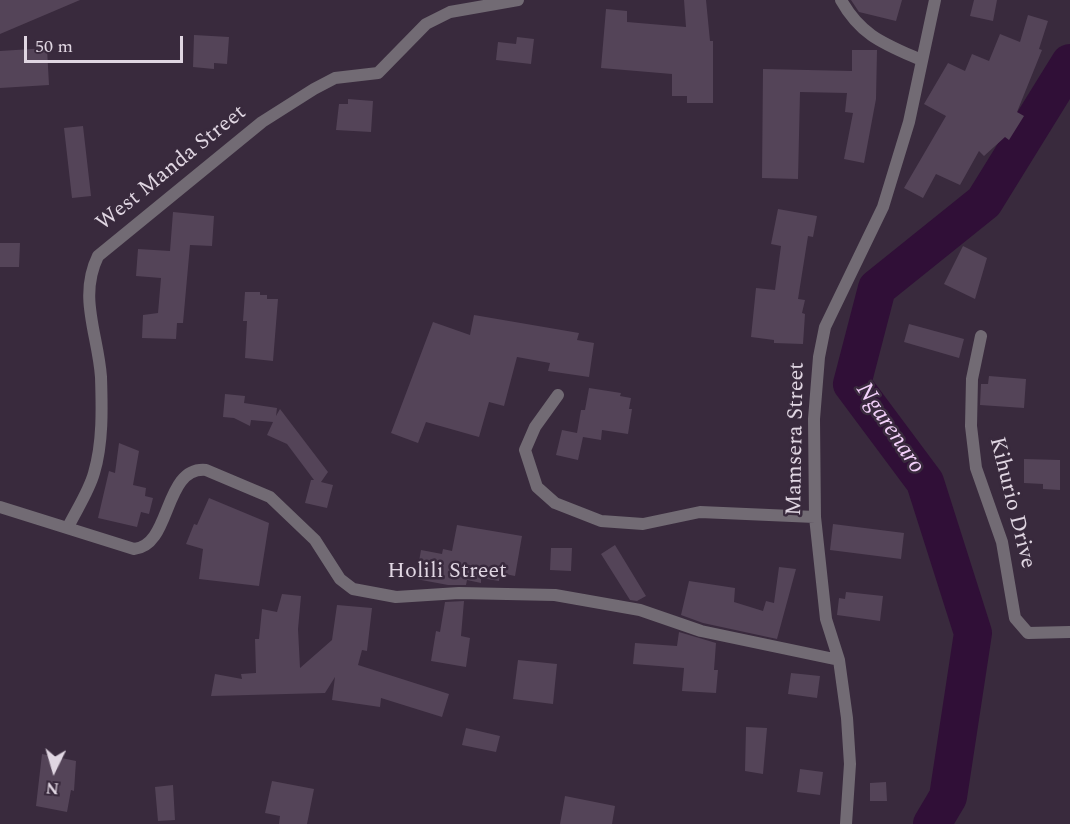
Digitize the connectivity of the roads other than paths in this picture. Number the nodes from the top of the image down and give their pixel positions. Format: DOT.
graph roads {
  1 [pos="518,0"];
  2 [pos="841,0"];
  3 [pos="935,0"];
  4 [pos="921,60"];
  5 [pos="981,336"];
  6 [pos="558,395"];
  7 [pos="0,507"];
  8 [pos="815,517"];
  9 [pos="68,526"];
  10 [pos="1070,632"];
  11 [pos="839,660"];
  12 [pos="846,824"];
  1 -- 9 [label="street, West Manda Street"];
  2 -- 4 [label="street"];
  3 -- 4 [label="street, Mamsera Street"];
  4 -- 8 [label="street, Mamsera Street"];
  5 -- 10 [label="street, Kihurio Drive"];
  6 -- 8 [label="street"];
  7 -- 9 [label="street, Holili Street"];
  8 -- 11 [label="street, Mamsera Street"];
  9 -- 11 [label="street, Holili Street"];
  11 -- 12 [label="street, Mamsera Street"];
}
